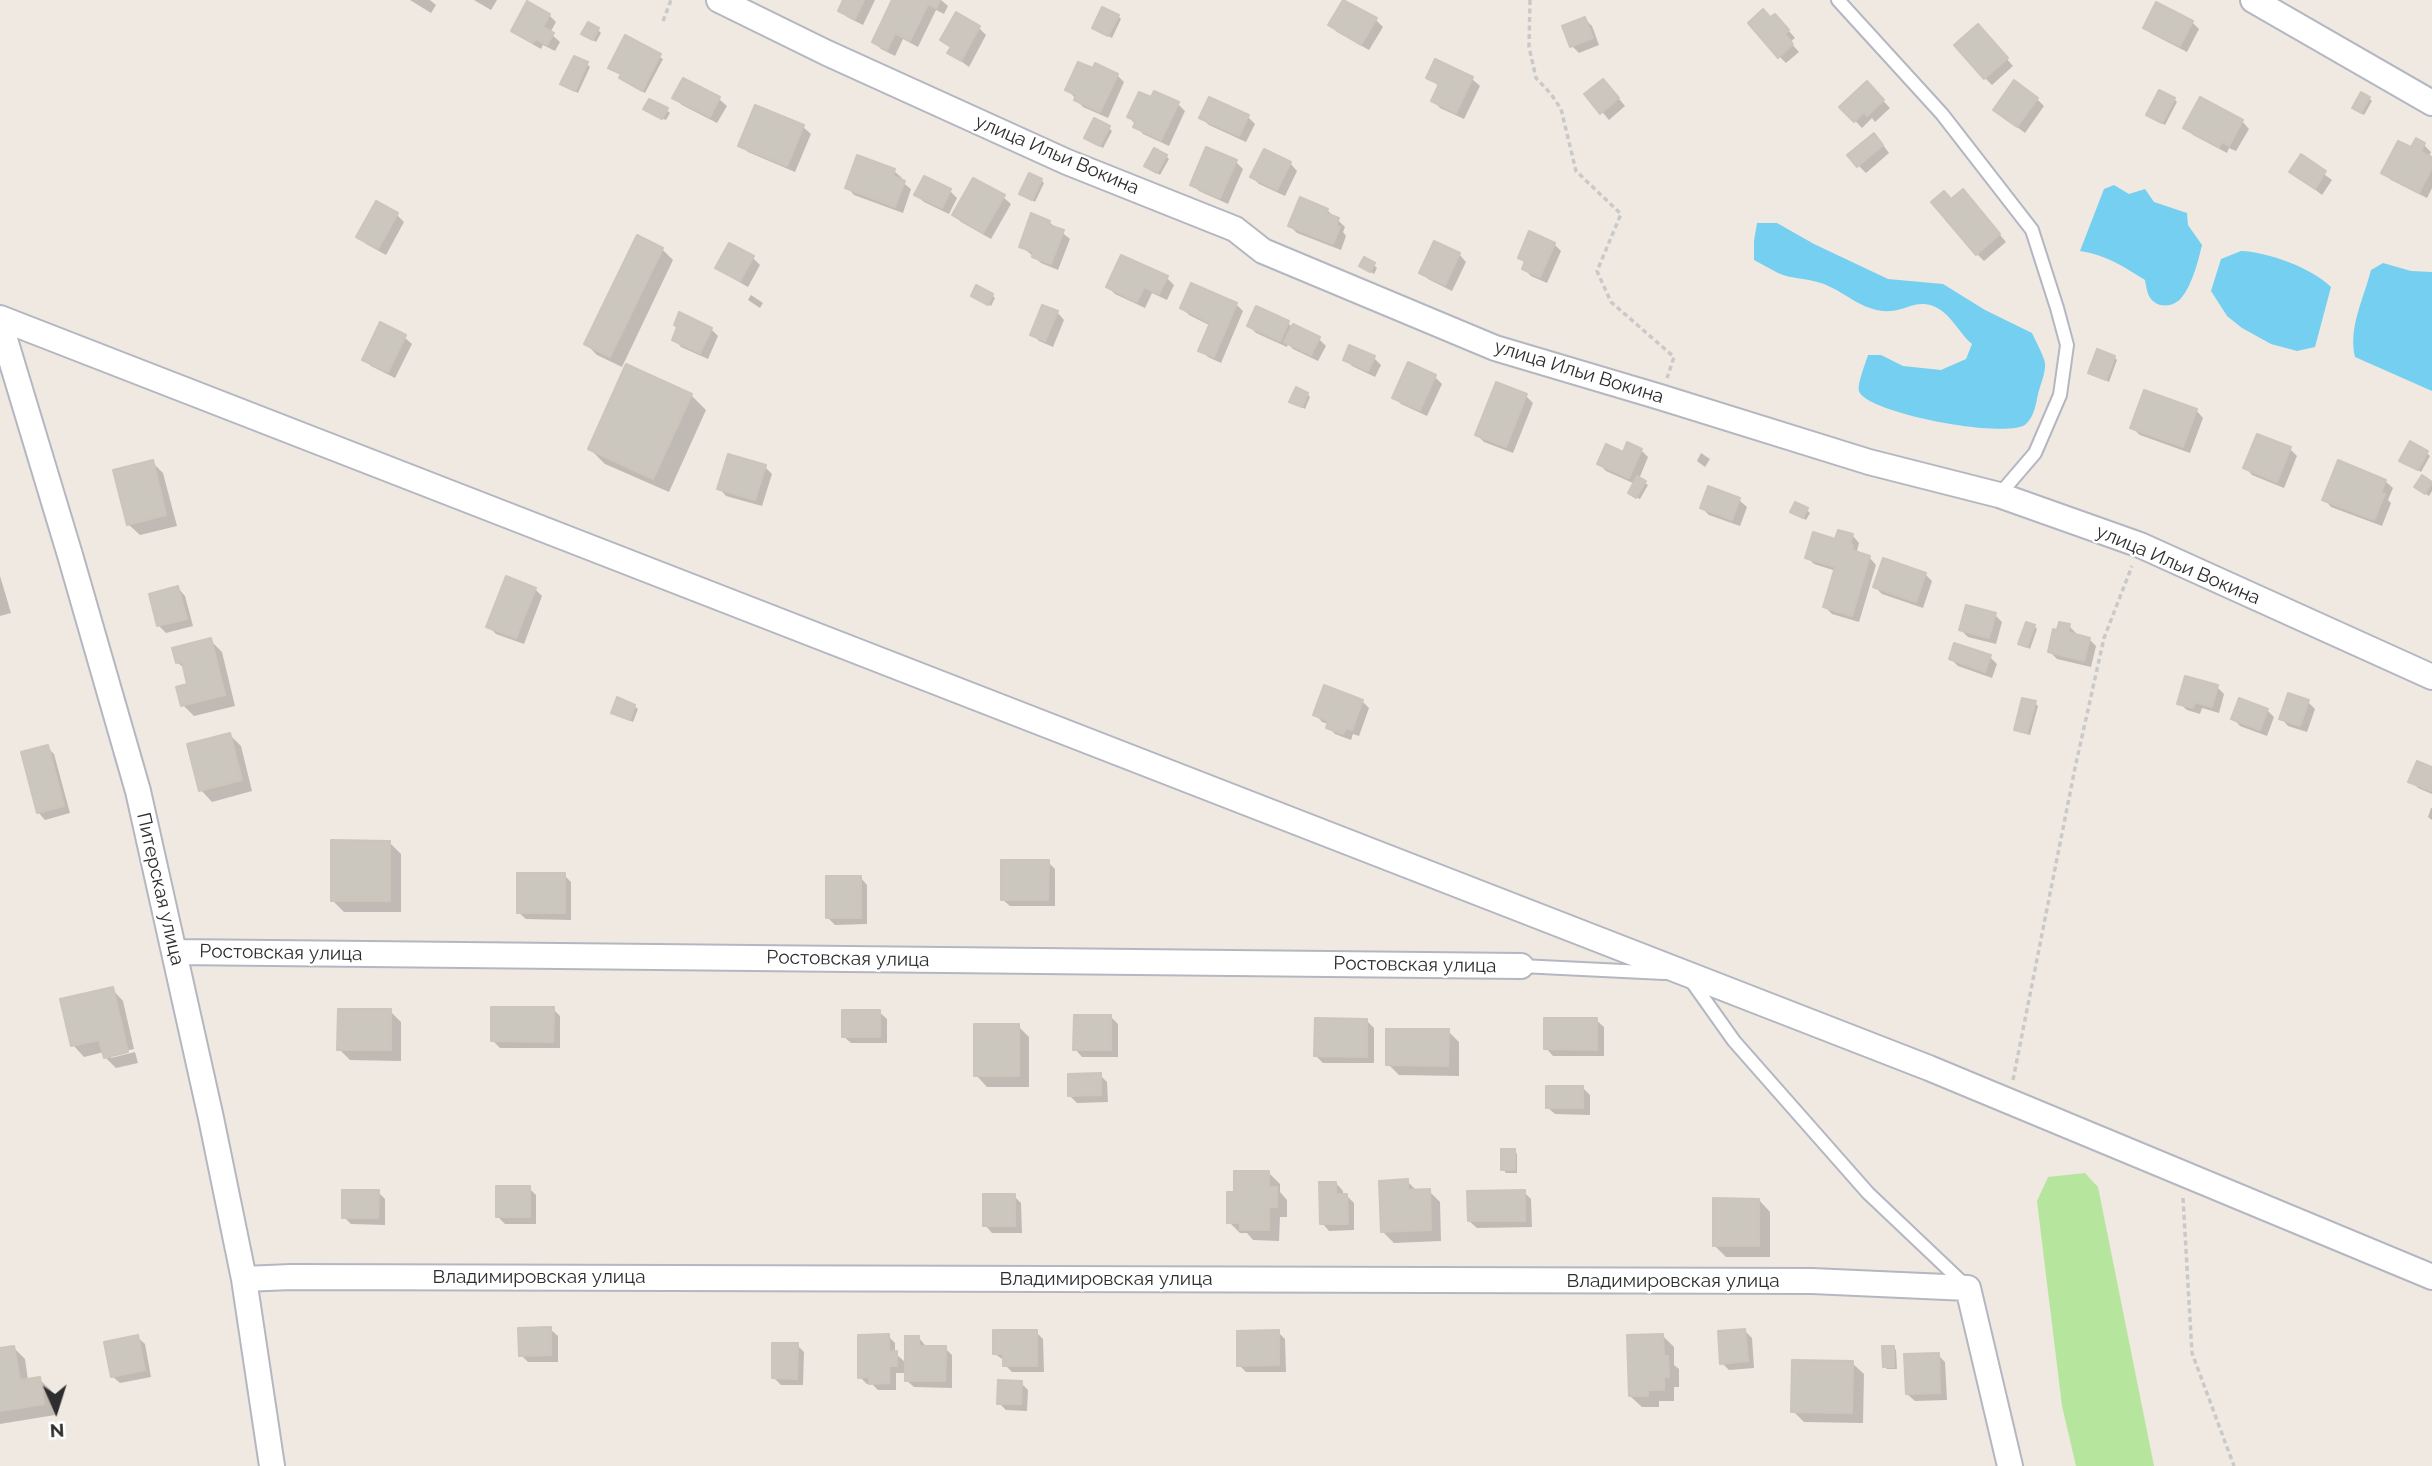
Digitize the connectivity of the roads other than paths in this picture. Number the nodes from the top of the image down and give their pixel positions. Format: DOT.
graph roads {
  1 [pos="719,0"];
  2 [pos="1838,0"];
  3 [pos="2253,0"];
  4 [pos="755,7"];
  5 [pos="2432,103"];
  6 [pos="0,321"];
  7 [pos="2000,495"];
  8 [pos="2432,677"];
  9 [pos="175,952"];
  10 [pos="1521,966"];
  11 [pos="1686,974"];
  12 [pos="2432,1277"];
  13 [pos="244,1279"];
  14 [pos="1968,1288"];
  15 [pos="272,1466"];
  16 [pos="2010,1466"];
  1 -- 4 [label="street, улица Ильи Вокина"];
  2 -- 7 [label="lane"];
  3 -- 5 [label="street"];
  4 -- 7 [label="street, улица Ильи Вокина"];
  6 -- 9 [label="street, Питерская улица"];
  6 -- 11 [label="street"];
  7 -- 8 [label="street, улица Ильи Вокина"];
  9 -- 10 [label="street, Ростовская улица"];
  9 -- 13 [label="street, Питерская улица"];
  10 -- 11 [label="lane"];
  11 -- 12 [label="street"];
  11 -- 14 [label="lane"];
  13 -- 14 [label="street, Владимировская улица"];
  13 -- 15 [label="street, Питерская улица"];
  14 -- 16 [label="street"];
}
